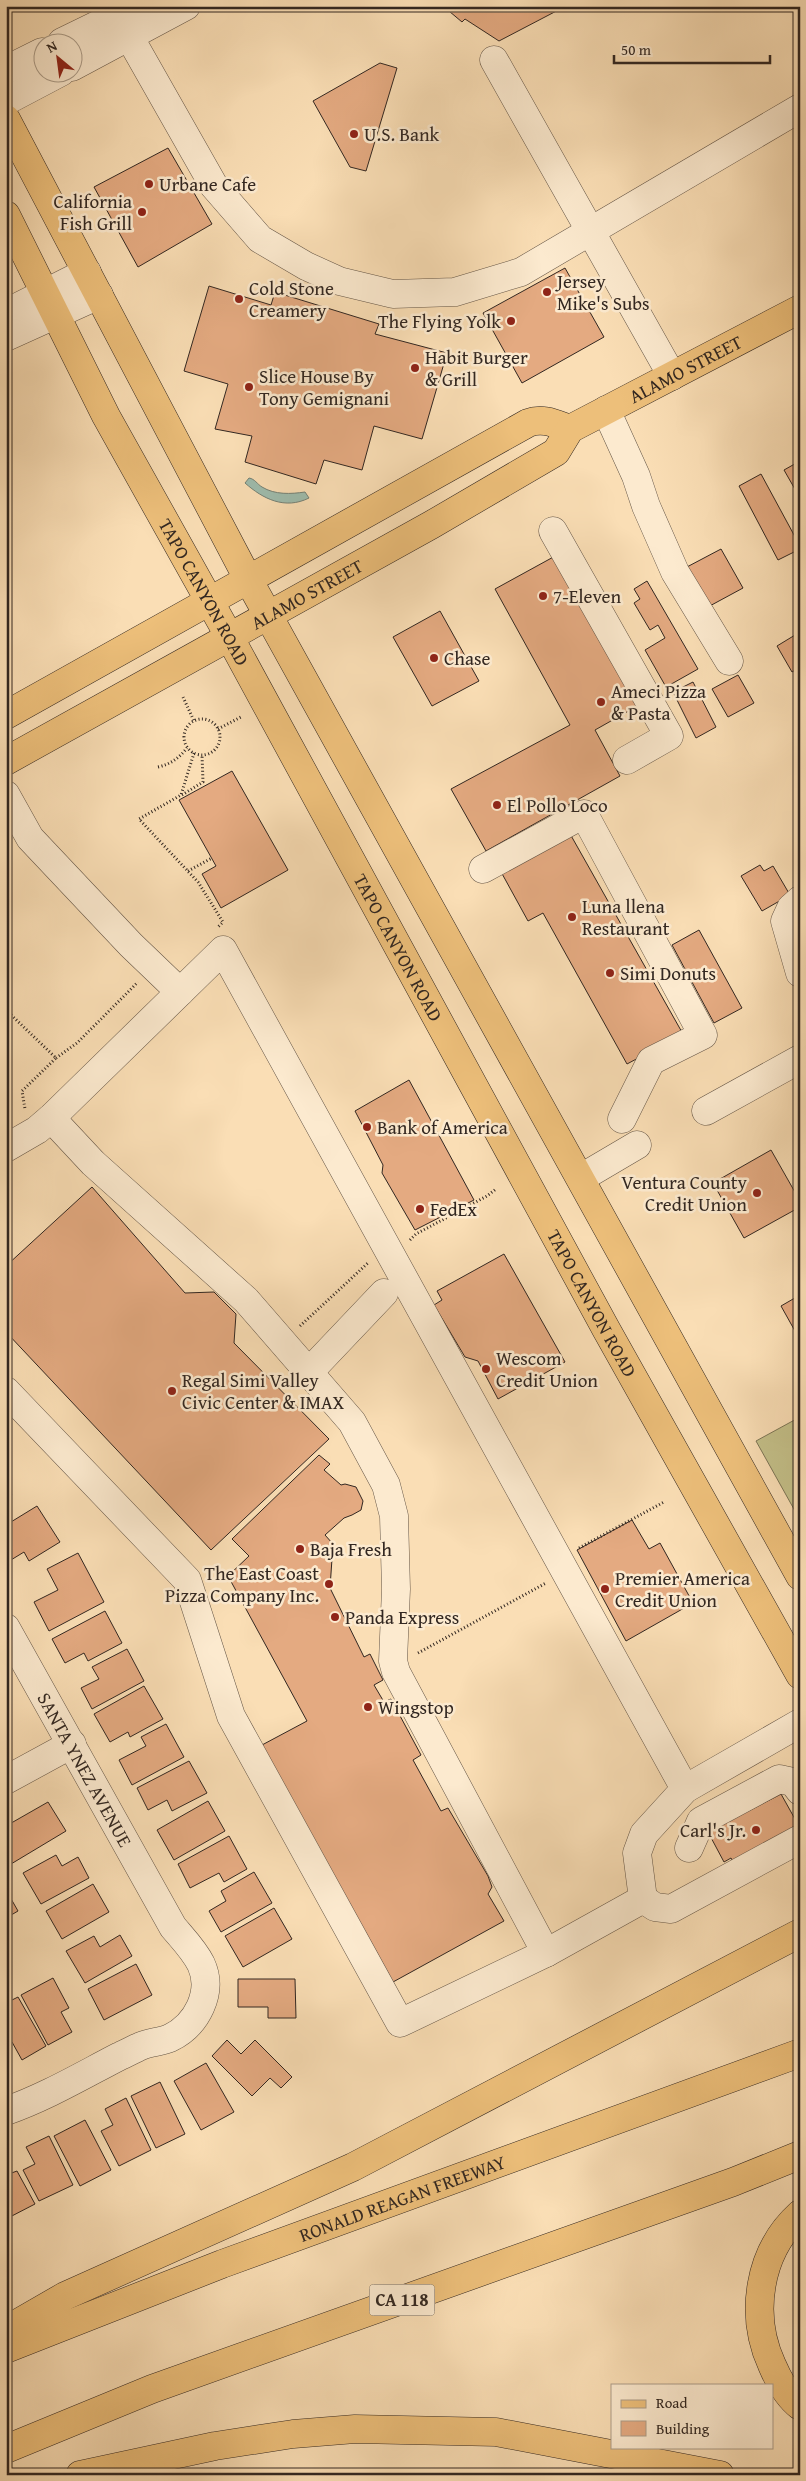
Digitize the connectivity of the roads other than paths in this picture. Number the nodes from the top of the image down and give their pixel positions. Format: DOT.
graph roads {
  1 [pos="148,6"];
  2 [pos="186,6"];
  3 [pos="123,21"];
  4 [pos="82,32"];
  5 [pos="32,57"];
  6 [pos="82,58"];
  7 [pos="494,60"];
  8 [pos="6,70"];
  9 [pos="43,82"];
  10 [pos="6,101"];
  11 [pos="800,108"];
  12 [pos="6,119"];
  13 [pos="6,214"];
  14 [pos="591,232"];
  15 [pos="93,283"];
  16 [pos="51,304"];
  17 [pos="800,309"];
  18 [pos="6,313"];
  19 [pos="6,337"];
  20 [pos="672,376"];
  21 [pos="606,410"];
  22 [pos="570,429"];
  23 [pos="553,531"];
  24 [pos="248,579"];
  25 [pos="210,602"];
  26 [pos="268,615"];
  27 [pos="229,636"];
  28 [pos="729,661"];
  29 [pos="6,715"];
  30 [pos="627,760"];
  31 [pos="6,761"];
  32 [pos="6,795"];
  33 [pos="483,869"];
  34 [pos="800,900"];
  35 [pos="800,972"];
  36 [pos="170,983"];
  37 [pos="800,1059"];
  38 [pos="706,1111"];
  39 [pos="51,1118"];
  40 [pos="622,1119"];
  41 [pos="637,1145"];
  42 [pos="6,1148"];
  43 [pos="581,1178"];
  44 [pos="384,1293"];
  45 [pos="309,1372"];
  46 [pos="6,1390"];
  47 [pos="800,1576"];
  48 [pos="6,1628"];
  49 [pos="800,1675"];
  50 [pos="800,1723"];
  51 [pos="72,1744"];
  52 [pos="6,1780"];
  53 [pos="685,1789"];
  54 [pos="800,1791"];
  55 [pos="800,1839"];
  56 [pos="689,1848"];
  57 [pos="643,1899"];
  58 [pos="800,1933"];
  59 [pos="546,1953"];
  60 [pos="800,2047"];
  61 [pos="800,2053"];
  62 [pos="745,2074"];
  63 [pos="6,2111"];
  64 [pos="800,2155"];
  65 [pos="800,2214"];
  66 [pos="6,2330"];
  67 [pos="6,2349"];
  68 [pos="800,2406"];
  69 [pos="6,2449"];
  70 [pos="80,2475"];
  71 [pos="720,2475"];
  1 -- 3 [label="street"];
  2 -- 3 [label="street"];
  3 -- 4 [label="street"];
  3 -- 6 [label="street"];
  3 -- 14 [label="street"];
  5 -- 8 [label="street"];
  7 -- 14 [label="street"];
  9 -- 10 [label="street"];
  11 -- 14 [label="street"];
  12 -- 15 [label="main road"];
  13 -- 16 [label="main road, TAPO CANYON ROAD"];
  14 -- 20 [label="street"];
  15 -- 16 [label="street"];
  15 -- 24 [label="main road"];
  16 -- 18 [label="street"];
  16 -- 19 [label="street"];
  16 -- 25 [label="main road, TAPO CANYON ROAD"];
  17 -- 20 [label="main road, ALAMO STREET"];
  20 -- 21 [label="main road, ALAMO STREET"];
  21 -- 22 [label="main road, ALAMO STREET"];
  21 -- 28 [label="street"];
  22 -- 24 [label="main road"];
  22 -- 26 [label="main road, ALAMO STREET"];
  23 -- 30 [label="street"];
  24 -- 25 [label="main road"];
  24 -- 26 [label="main road"];
  25 -- 27 [label="main road, TAPO CANYON ROAD"];
  25 -- 29 [label="main road"];
  26 -- 27 [label="main road, ALAMO STREET"];
  26 -- 43 [label="main road"];
  27 -- 31 [label="main road, ALAMO STREET"];
  27 -- 49 [label="main road, TAPO CANYON ROAD"];
  32 -- 36 [label="street"];
  33 -- 40 [label="street"];
  34 -- 35 [label="street"];
  36 -- 39 [label="street"];
  36 -- 53 [label="street"];
  37 -- 38 [label="street"];
  39 -- 42 [label="street"];
  39 -- 45 [label="street"];
  41 -- 43 [label="street"];
  43 -- 47 [label="main road"];
  44 -- 45 [label="street"];
  45 -- 59 [label="street"];
  46 -- 59 [label="street"];
  48 -- 51 [label="street, SANTA YNEZ AVENUE"];
  50 -- 53 [label="street"];
  51 -- 52 [label="street"];
  51 -- 63 [label="street, SANTA YNEZ AVENUE"];
  53 -- 57 [label="street"];
  54 -- 56 [label="street"];
  55 -- 57 [label="street"];
  57 -- 59 [label="street"];
  58 -- 66 [label="main road"];
  60 -- 62 [label="main road"];
  61 -- 62 [label="main road, RONALD REAGAN FREEWAY"];
  62 -- 67 [label="main road, RONALD REAGAN FREEWAY"];
  64 -- 69 [label="main road, CA 118"];
  65 -- 68 [label="main road"];
  70 -- 71 [label="main road"];
}
